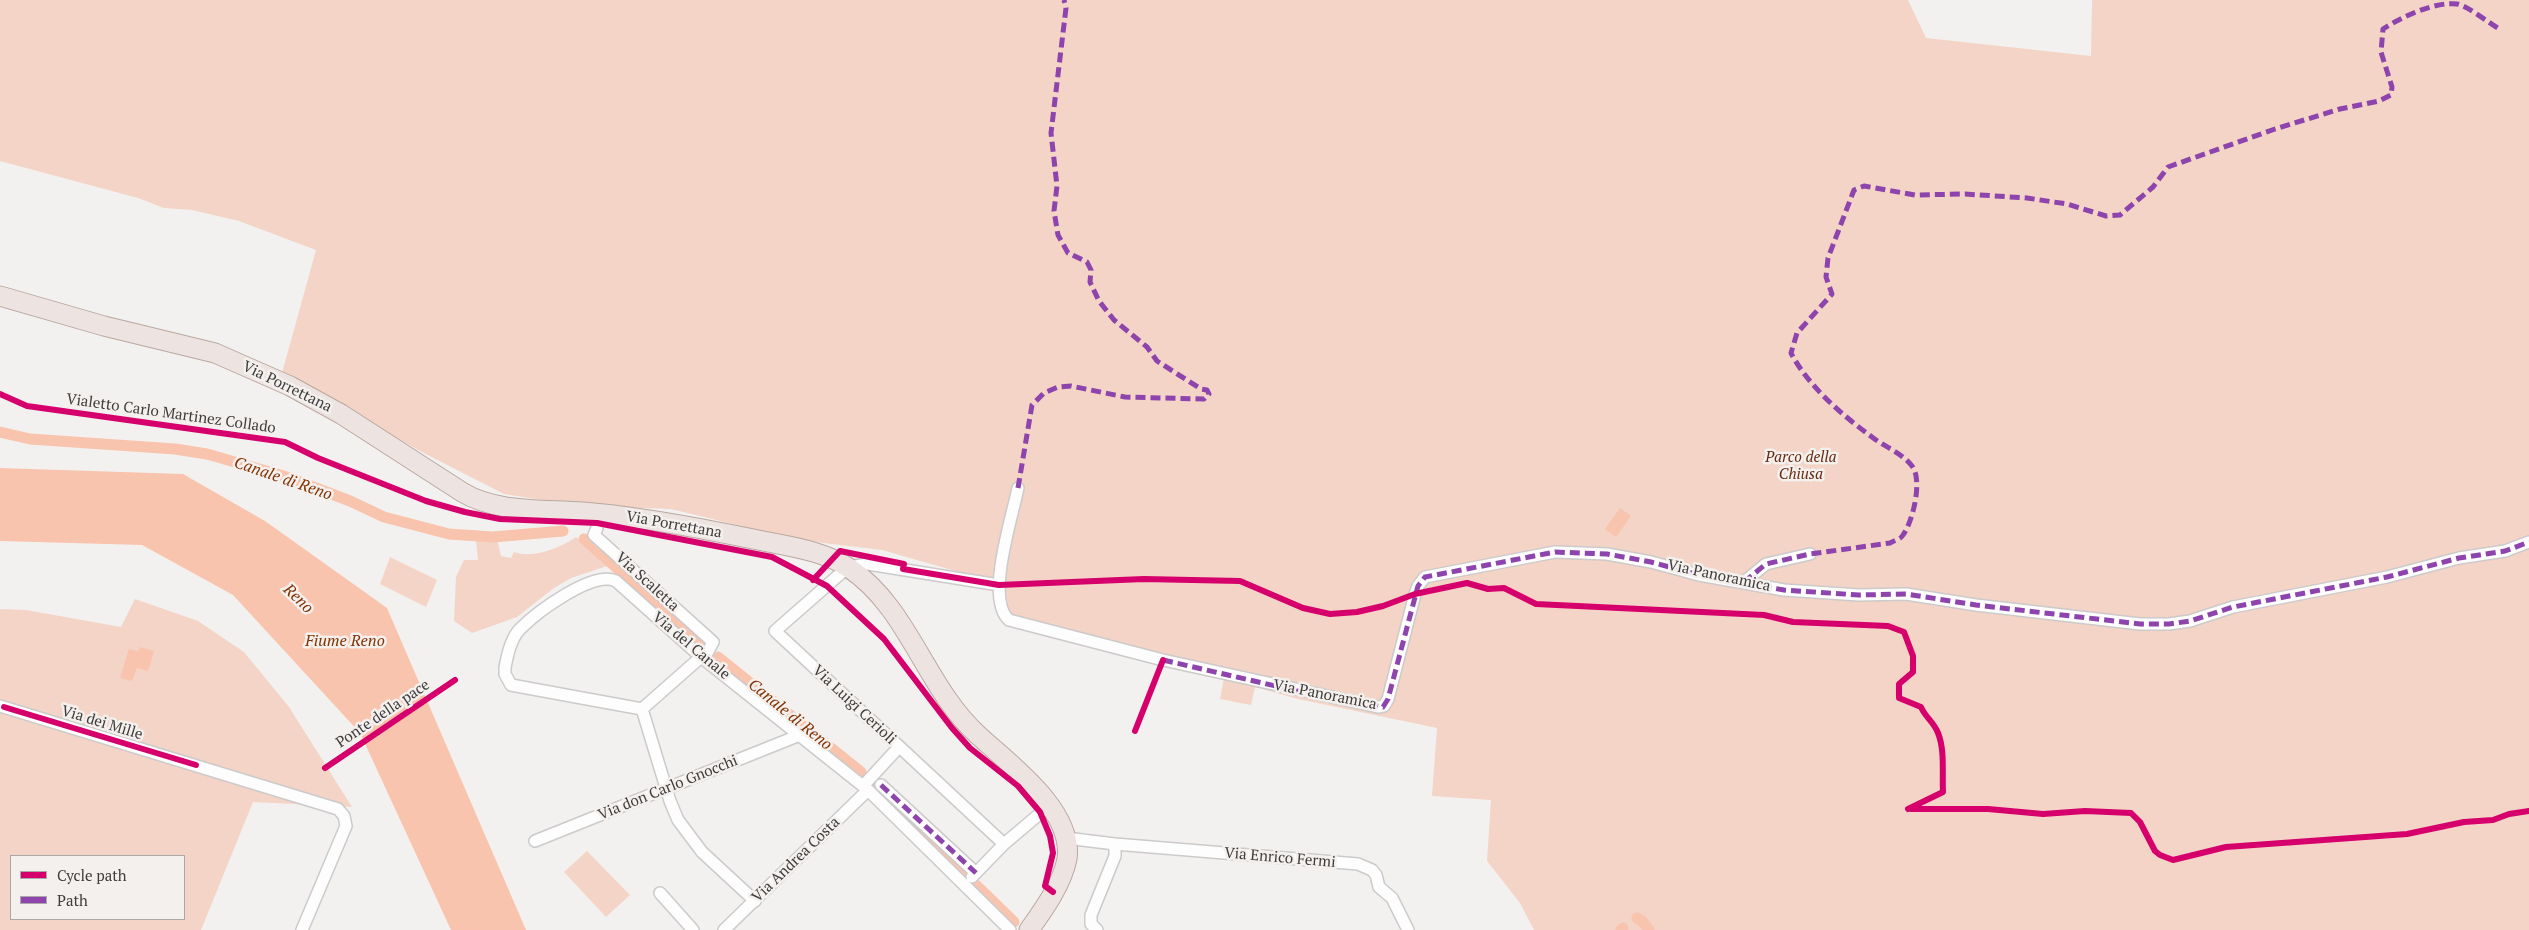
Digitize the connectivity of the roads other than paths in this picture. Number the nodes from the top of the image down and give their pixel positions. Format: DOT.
graph roads {
  1 [pos="0,296"];
  2 [pos="1018,488"];
  3 [pos="598,528"];
  4 [pos="2529,542"];
  5 [pos="1810,554"];
  6 [pos="848,567"];
  7 [pos="1744,582"];
  8 [pos="999,585"];
  9 [pos="702,658"];
  10 [pos="2,706"];
  11 [pos="642,710"];
  12 [pos="800,735"];
  13 [pos="899,747"];
  14 [pos="881,785"];
  15 [pos="866,788"];
  16 [pos="667,790"];
  17 [pos="1050,805"];
  18 [pos="1066,838"];
  19 [pos="535,841"];
  20 [pos="1004,844"];
  21 [pos="1116,844"];
  22 [pos="976,873"];
  23 [pos="965,884"];
  24 [pos="660,893"];
  25 [pos="755,901"];
  26 [pos="302,930"];
  27 [pos="693,930"];
  28 [pos="724,930"];
  29 [pos="1010,930"];
  30 [pos="1029,930"];
  31 [pos="1097,930"];
  32 [pos="1408,930"];
  1 -- 6 [label="main road, Via Porrettana"];
  2 -- 8 [label="street"];
  3 -- 9 [label="street, Via Scaletta"];
  4 -- 7 [label="street, Via Panoramica"];
  5 -- 7 [label="street"];
  6 -- 8 [label="street"];
  6 -- 13 [label="street, Via Luigi Cerioli"];
  6 -- 17 [label="main road, Via Porrettana"];
  7 -- 8 [label="street, Via Panoramica"];
  9 -- 11 [label="street"];
  9 -- 11 [label="street, Via del Canale"];
  9 -- 12 [label="street, Via del Canale"];
  10 -- 26 [label="street, Via dei Mille"];
  11 -- 16 [label="street"];
  12 -- 15 [label="street, Via del Canale"];
  12 -- 16 [label="street, Via don Carlo Gnocchi"];
  13 -- 15 [label="street, Via Andrea Costa"];
  13 -- 20 [label="street, Via Luigi Cerioli"];
  14 -- 22 [label="street"];
  15 -- 23 [label="street, Via del Canale"];
  15 -- 25 [label="street, Via Andrea Costa"];
  16 -- 19 [label="street, Via don Carlo Gnocchi"];
  16 -- 25 [label="street"];
  17 -- 18 [label="main road, Via Porrettana"];
  17 -- 20 [label="street"];
  18 -- 21 [label="street, Via Enrico Fermi"];
  18 -- 30 [label="main road, Via Porrettana"];
  20 -- 22 [label="street"];
  21 -- 31 [label="street"];
  21 -- 32 [label="street, Via Enrico Fermi"];
  22 -- 23 [label="street"];
  23 -- 29 [label="street, Via del Canale"];
  24 -- 27 [label="street"];
  25 -- 28 [label="street, Via Andrea Costa"];
}
